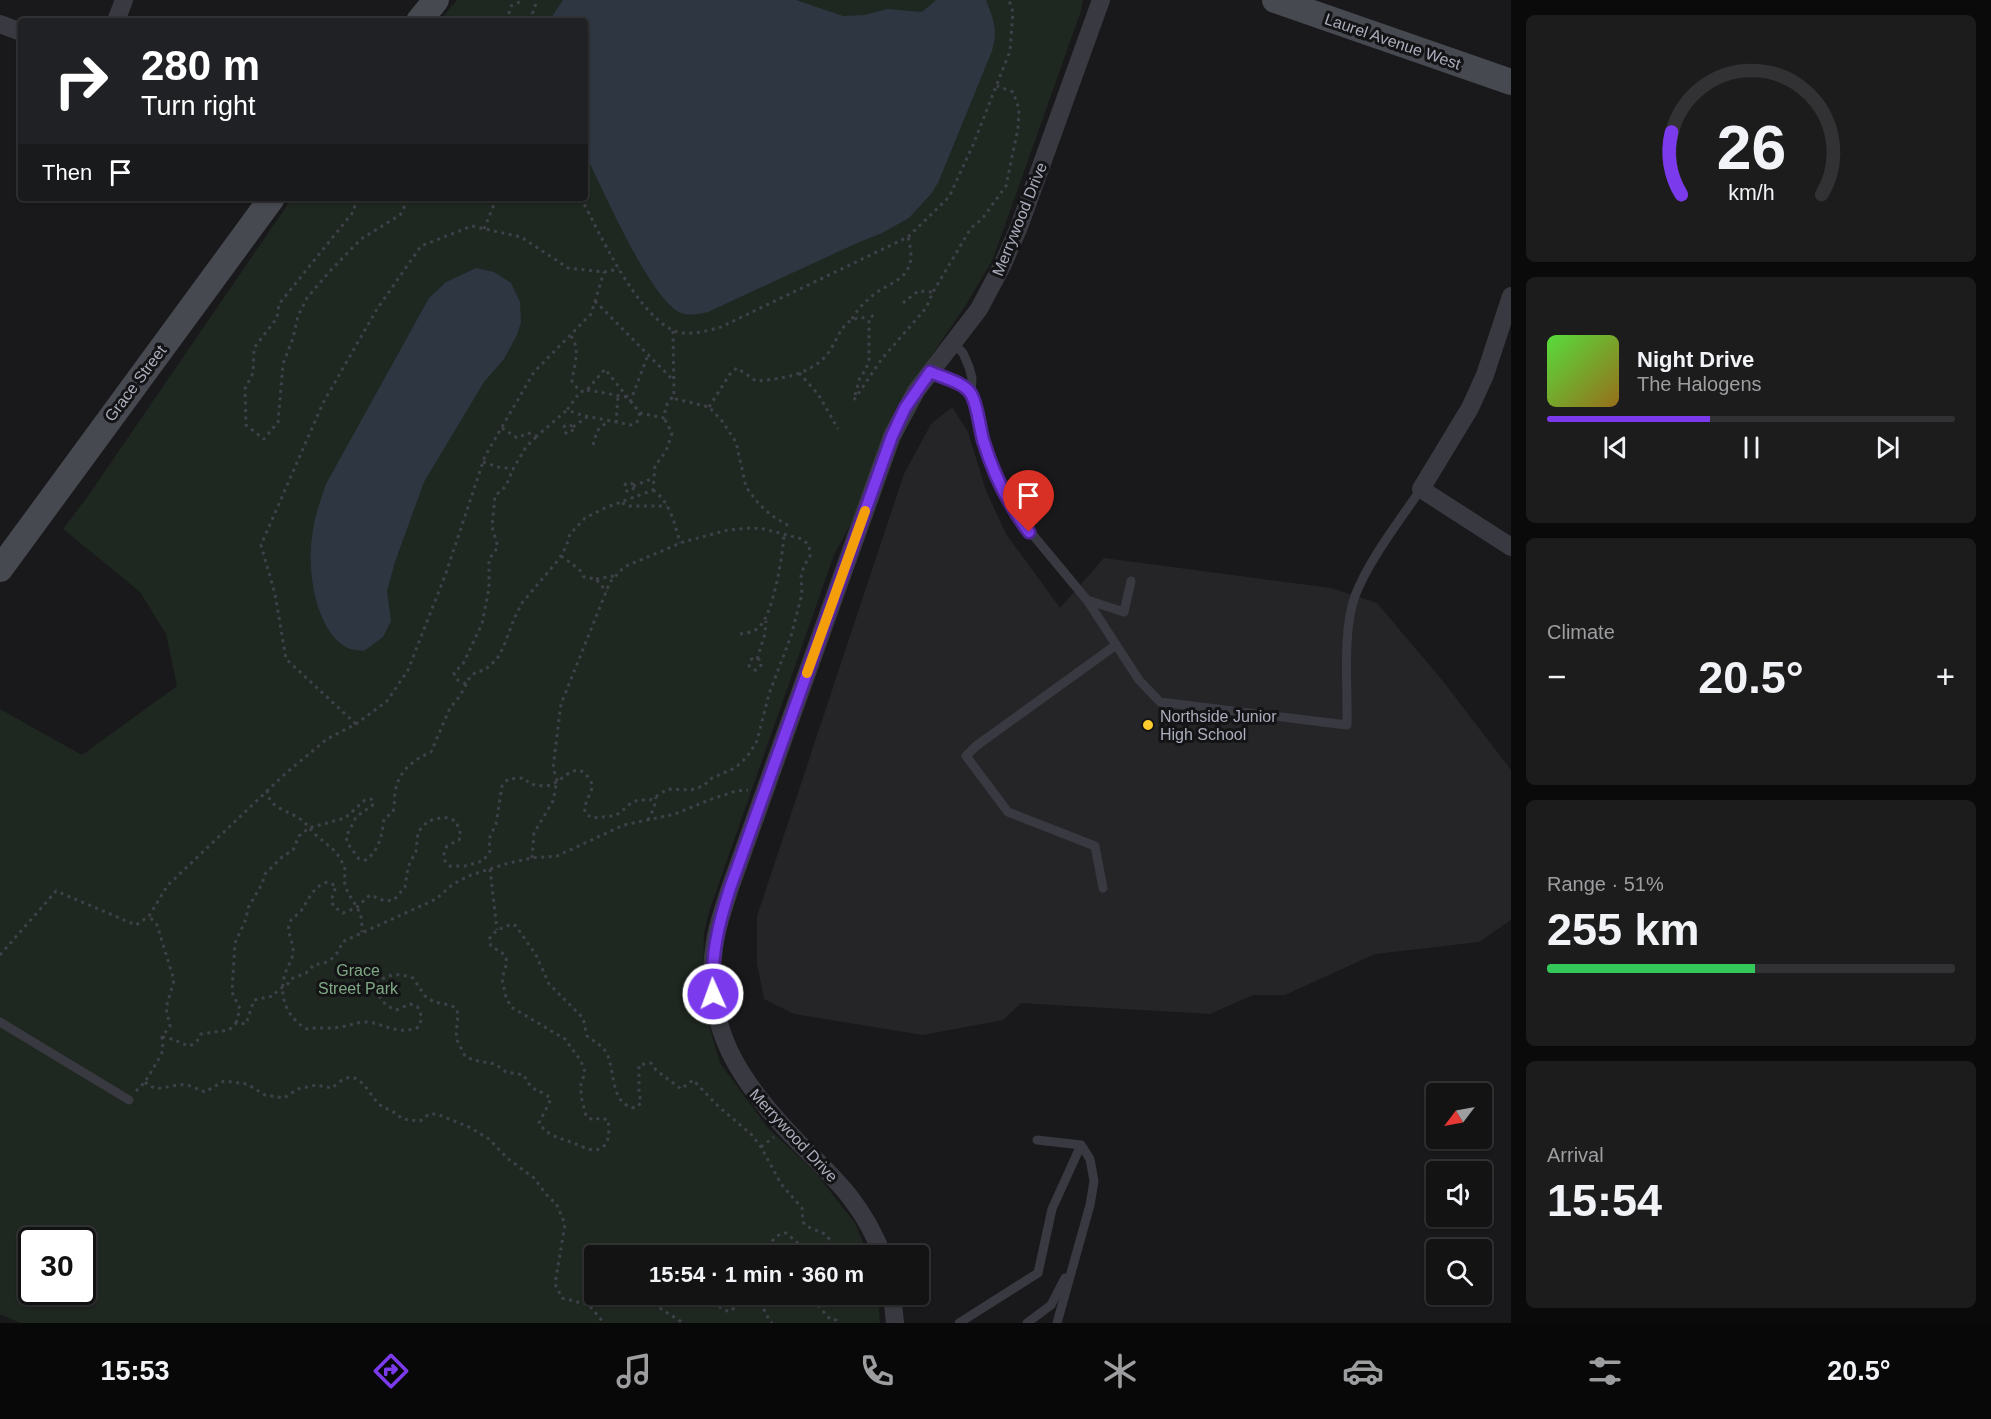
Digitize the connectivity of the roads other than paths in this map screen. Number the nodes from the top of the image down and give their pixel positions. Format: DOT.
graph roads {
  1 [pos="124,0"];
  2 [pos="436,0"];
  3 [pos="1275,0"];
  4 [pos="1099,5"];
  5 [pos="117,18"];
  6 [pos="421,18"];
  7 [pos="0,24"];
  8 [pos="18,31"];
  9 [pos="1511,82"];
  10 [pos="270,201"];
  11 [pos="1511,296"];
  12 [pos="1506,333"];
  13 [pos="953,344"];
  14 [pos="930,372"];
  15 [pos="971,394"];
  16 [pos="1421,489"];
  17 [pos="1511,547"];
  18 [pos="0,569"];
  19 [pos="1131,581"];
  20 [pos="1087,600"];
  21 [pos="1116,645"];
  22 [pos="1103,888"];
  23 [pos="0,1023"];
  24 [pos="129,1100"];
  25 [pos="1037,1140"];
  26 [pos="1081,1144"];
  27 [pos="879,1245"];
  28 [pos="1074,1260"];
  29 [pos="894,1305"];
  30 [pos="896,1323"];
  31 [pos="959,1323"];
  32 [pos="1027,1323"];
  33 [pos="1057,1323"];
  1 -- 5 [label="street"];
  2 -- 6 [label="main road"];
  3 -- 9 [label="main road, Laurel Avenue West"];
  4 -- 13 [label="street, Merrywood Drive"];
  7 -- 8 [label="street"];
  10 -- 18 [label="main road, Grace Street"];
  11 -- 12 [label="street"];
  12 -- 16 [label="street"];
  13 -- 14 [label="street, Merrywood Drive"];
  13 -- 15 [label="lane"];
  14 -- 15 [label="lane"];
  14 -- 27 [label="street, Merrywood Drive"];
  15 -- 20 [label="lane"];
  16 -- 17 [label="street"];
  16 -- 21 [label="lane"];
  19 -- 20 [label="lane"];
  20 -- 21 [label="lane"];
  21 -- 22 [label="lane"];
  23 -- 24 [label="lane"];
  25 -- 26 [label="lane"];
  26 -- 28 [label="lane"];
  26 -- 31 [label="lane"];
  28 -- 32 [label="lane"];
  28 -- 33 [label="lane"];
  29 -- 30 [label="street"];
}
